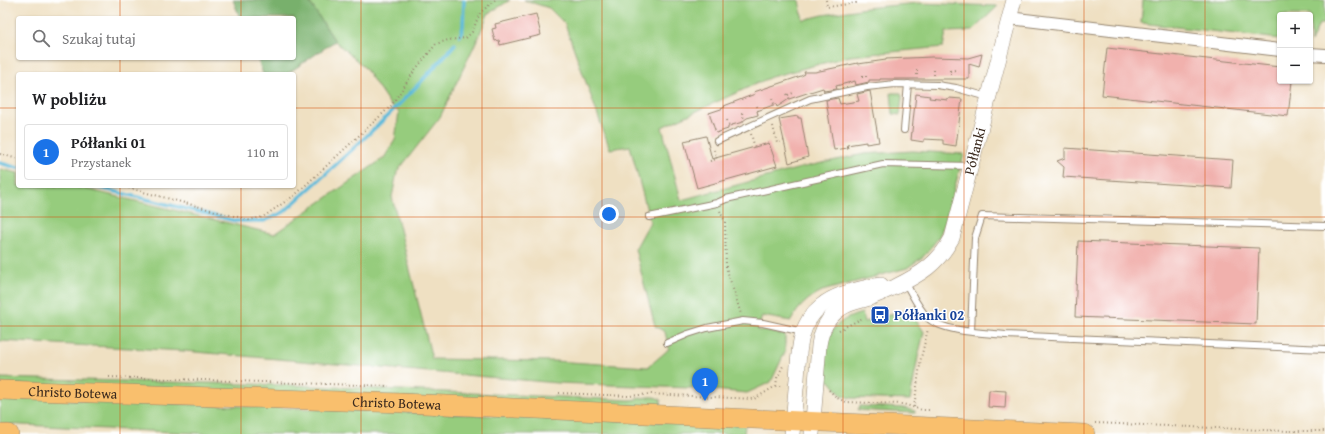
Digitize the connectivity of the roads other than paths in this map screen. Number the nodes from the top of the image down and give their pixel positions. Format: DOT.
graph roads {
  1 [pos="1014,0"];
  2 [pos="1009,18"];
  3 [pos="1277,50"];
  4 [pos="1313,54"];
  5 [pos="1325,55"];
  6 [pos="908,84"];
  7 [pos="989,98"];
  8 [pos="904,130"];
  9 [pos="718,144"];
  10 [pos="972,166"];
  11 [pos="649,217"];
  12 [pos="1325,226"];
  13 [pos="904,282"];
  14 [pos="971,331"];
  15 [pos="803,332"];
  16 [pos="668,343"];
  17 [pos="1325,349"];
  18 [pos="0,390"];
  19 [pos="793,427"];
  20 [pos="813,428"];
  21 [pos="1088,428"];
  22 [pos="0,434"];
  23 [pos="9,434"];
  1 -- 2 [label="street, Półłanki"];
  2 -- 3 [label="street"];
  2 -- 7 [label="street, Półłanki"];
  4 -- 5 [label="street"];
  6 -- 7 [label="lane"];
  6 -- 8 [label="lane"];
  6 -- 9 [label="lane"];
  7 -- 10 [label="street, Półłanki"];
  10 -- 11 [label="lane"];
  10 -- 13 [label="street, Półłanki"];
  12 -- 14 [label="lane"];
  13 -- 14 [label="lane"];
  13 -- 15 [label="street, Półłanki"];
  13 -- 20 [label="street, Półłanki"];
  14 -- 17 [label="lane"];
  15 -- 16 [label="lane"];
  15 -- 19 [label="street, Półłanki"];
  18 -- 19 [label="main road, Christo Botewa"];
  19 -- 20 [label="main road, Christo Botewa"];
  20 -- 21 [label="main road, Christo Botewa"];
  22 -- 23 [label="main road"];
}
